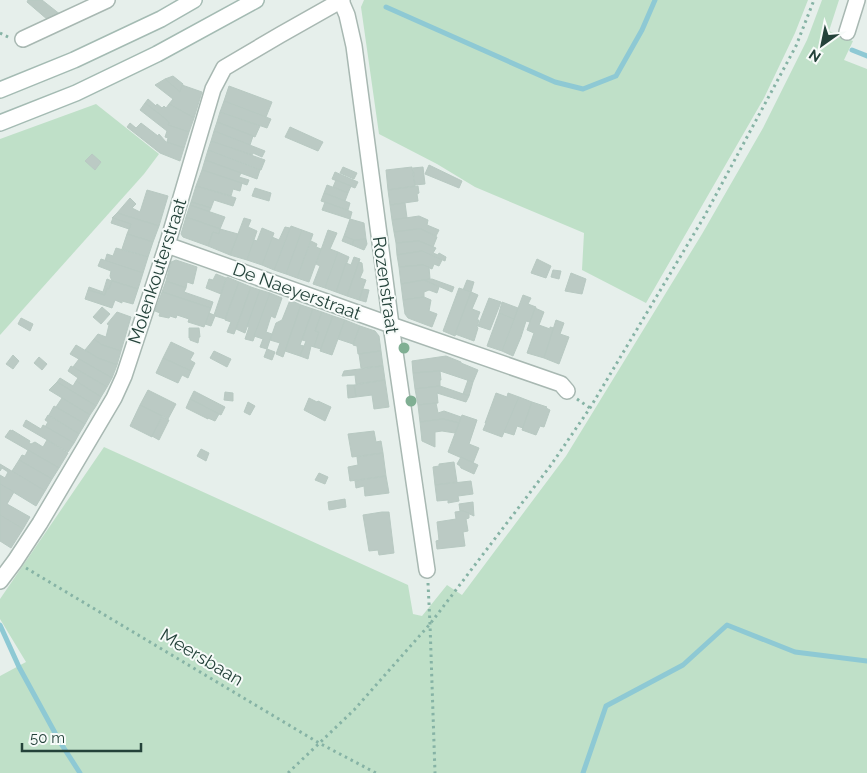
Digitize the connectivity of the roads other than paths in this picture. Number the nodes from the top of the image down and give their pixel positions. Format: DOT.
graph roads {
  1 [pos="107,0"];
  2 [pos="194,0"];
  3 [pos="256,0"];
  4 [pos="342,0"];
  5 [pos="857,0"];
  6 [pos="847,32"];
  7 [pos="23,38"];
  8 [pos="0,90"];
  9 [pos="0,123"];
  10 [pos="167,245"];
  11 [pos="391,325"];
  12 [pos="566,391"];
  13 [pos="427,570"];
  14 [pos="0,582"];
  1 -- 7 [label="street"];
  2 -- 8 [label="street"];
  3 -- 9 [label="street"];
  4 -- 10 [label="street, Molenkouterstraat"];
  4 -- 11 [label="street, Rozenstraat"];
  5 -- 6 [label="street"];
  10 -- 11 [label="street, De Naeyerstraat"];
  10 -- 14 [label="street, Molenkouterstraat"];
  11 -- 12 [label="street, De Naeyerstraat"];
  11 -- 13 [label="street, Rozenstraat"];
}
